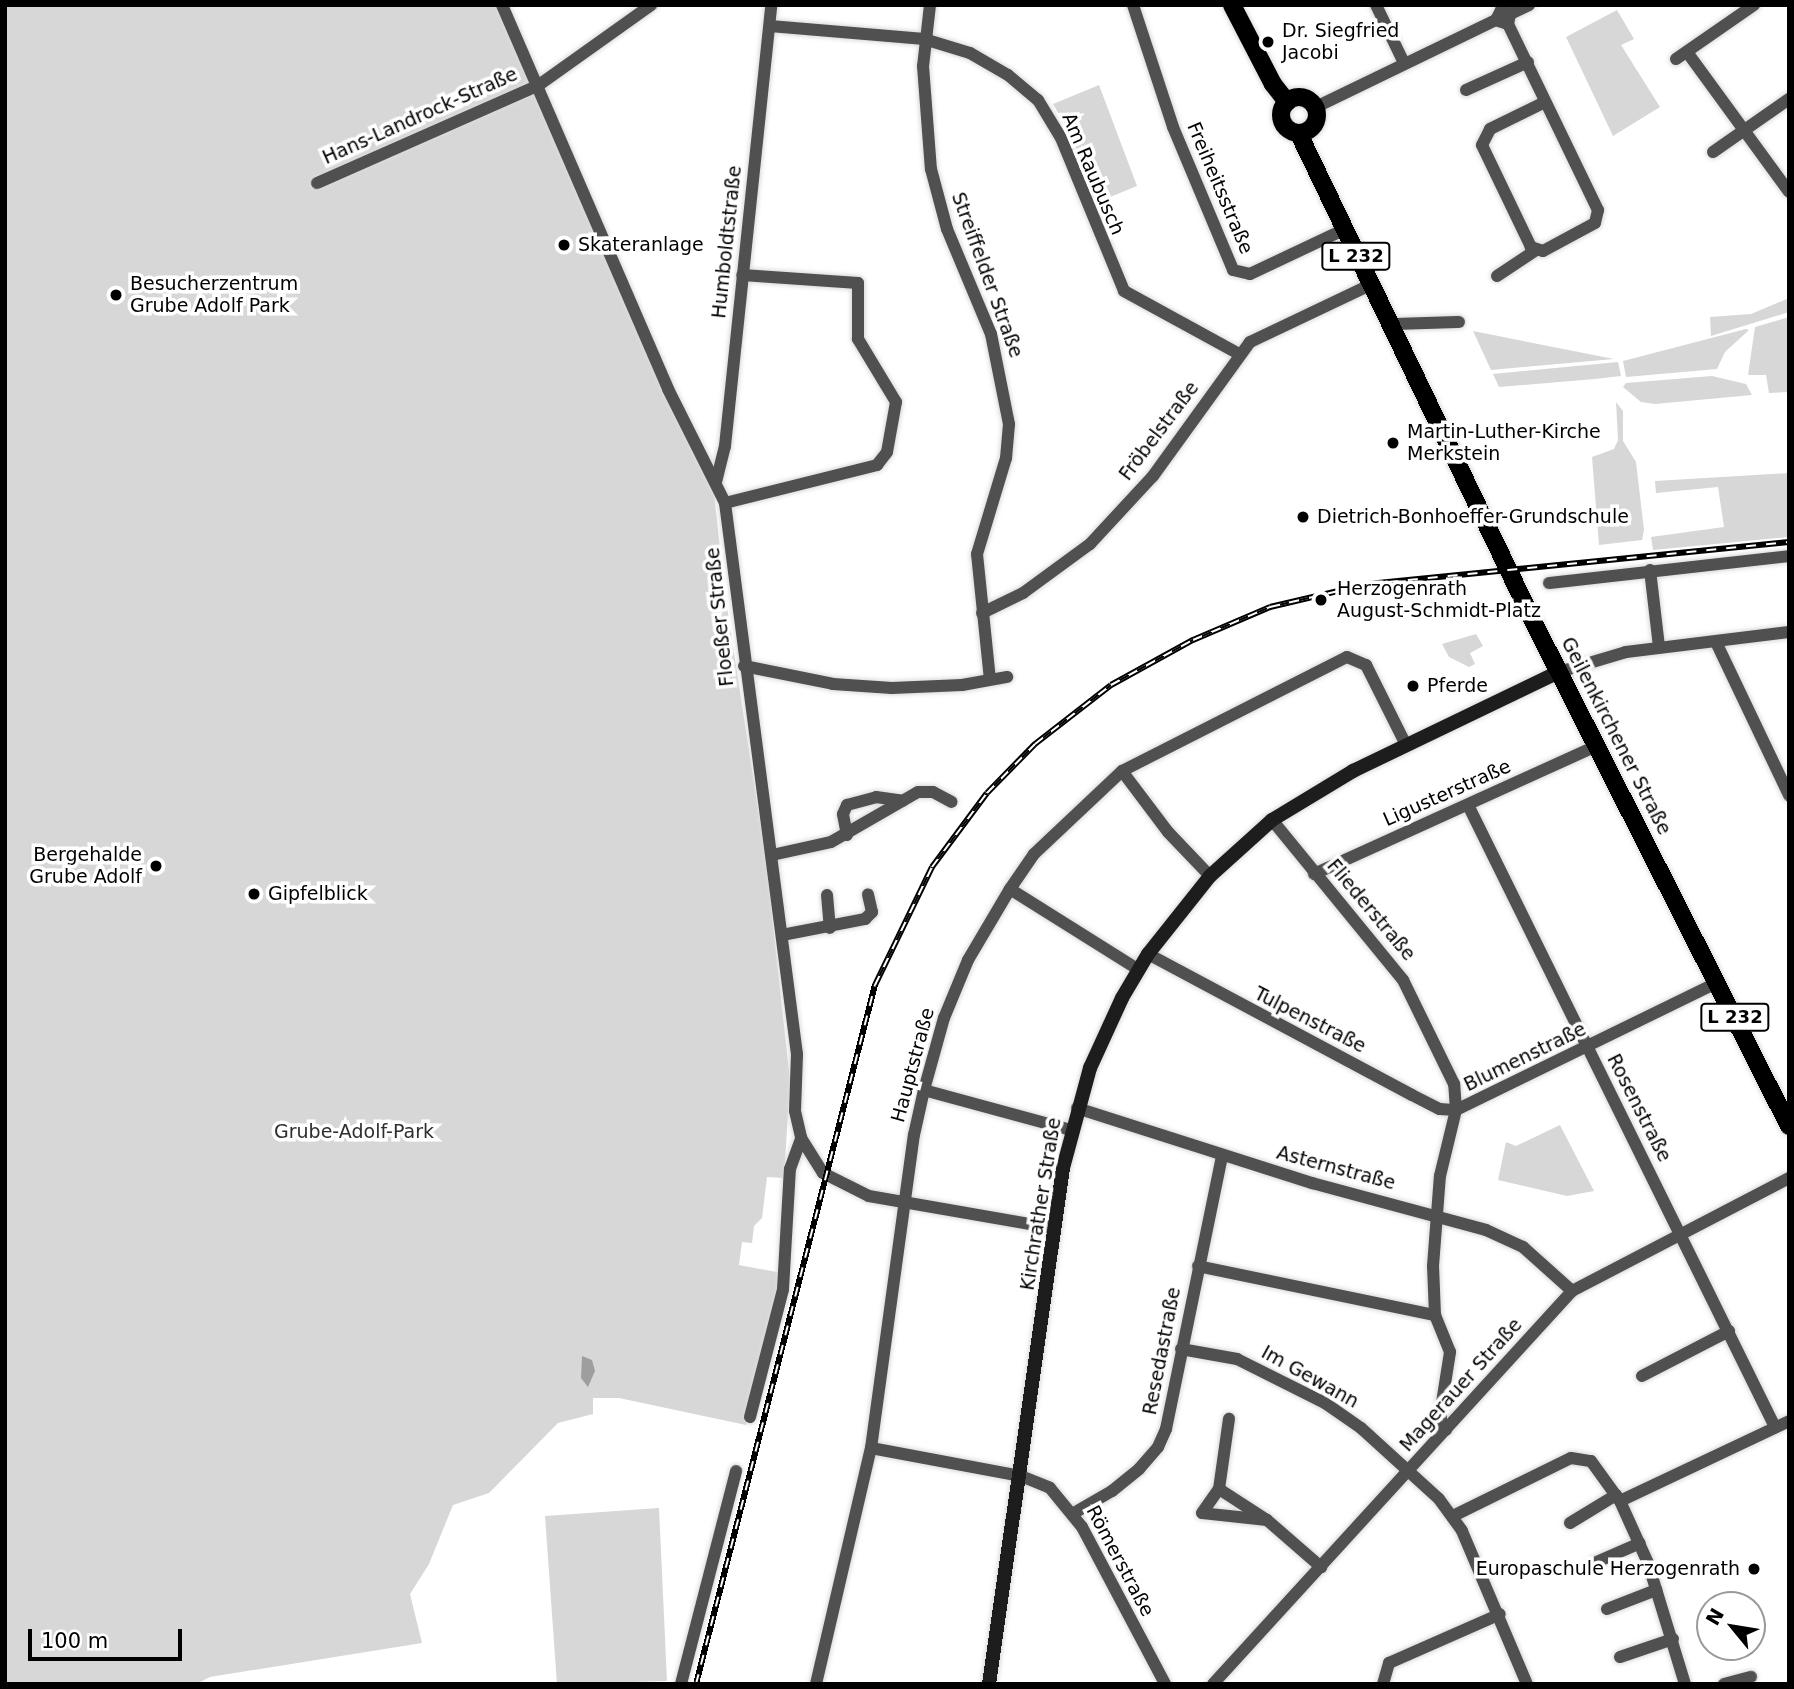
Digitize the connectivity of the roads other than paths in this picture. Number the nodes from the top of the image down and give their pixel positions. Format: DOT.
graph roads {
  1 [pos="502,5"];
  2 [pos="651,5"];
  3 [pos="771,5"];
  4 [pos="930,5"];
  5 [pos="1133,5"];
  6 [pos="1232,5"];
  7 [pos="1376,5"];
  8 [pos="1529,5"];
  9 [pos="1754,5"];
  10 [pos="1503,15"];
  11 [pos="770,26"];
  12 [pos="924,39"];
  13 [pos="1528,62"];
  14 [pos="1404,63"];
  15 [pos="539,85"];
  16 [pos="1466,90"];
  17 [pos="1789,99"];
  18 [pos="1287,102"];
  19 [pos="1545,102"];
  20 [pos="1316,107"];
  21 [pos="1744,131"];
  22 [pos="1299,134"];
  23 [pos="1713,152"];
  24 [pos="317,183"];
  25 [pos="1789,192"];
  26 [pos="1343,230"];
  27 [pos="1536,250"];
  28 [pos="743,275"];
  29 [pos="1497,276"];
  30 [pos="1372,284"];
  31 [pos="1459,322"];
  32 [pos="1393,324"];
  33 [pos="1239,354"];
  34 [pos="716,482"];
  35 [pos="724,503"];
  36 [pos="1789,556"];
  37 [pos="1650,570"];
  38 [pos="1549,583"];
  39 [pos="982,613"];
  40 [pos="1789,632"];
  41 [pos="1716,642"];
  42 [pos="1659,647"];
  43 [pos="744,666"];
  44 [pos="1559,672"];
  45 [pos="1007,677"];
  46 [pos="990,679"];
  47 [pos="1406,745"];
  48 [pos="1596,746"];
  49 [pos="1122,771"];
  50 [pos="1789,795"];
  51 [pos="903,801"];
  52 [pos="952,802"];
  53 [pos="1468,805"];
  54 [pos="1272,820"];
  55 [pos="847,835"];
  56 [pos="772,855"];
  57 [pos="1314,874"];
  58 [pos="1210,876"];
  59 [pos="1010,889"];
  60 [pos="868,894"];
  61 [pos="827,895"];
  62 [pos="830,928"];
  63 [pos="782,935"];
  64 [pos="1149,954"];
  65 [pos="1139,970"];
  66 [pos="1716,982"];
  67 [pos="1587,1049"];
  68 [pos="924,1090"];
  69 [pos="1077,1108"];
  70 [pos="1456,1110"];
  71 [pos="1789,1126"];
  72 [pos="1071,1130"];
  73 [pos="801,1138"];
  74 [pos="1222,1156"];
  75 [pos="1789,1178"];
  76 [pos="906,1204"];
  77 [pos="1438,1216"];
  78 [pos="1053,1228"];
  79 [pos="1682,1231"];
  80 [pos="1198,1266"];
  81 [pos="1572,1291"];
  82 [pos="1434,1315"];
  83 [pos="1729,1331"];
  84 [pos="1181,1349"];
  85 [pos="1642,1376"];
  86 [pos="750,1418"];
  87 [pos="1229,1419"];
  88 [pos="1789,1421"];
  89 [pos="1775,1427"];
  90 [pos="1446,1430"];
  91 [pos="871,1448"];
  92 [pos="736,1471"];
  93 [pos="1409,1471"];
  94 [pos="1021,1476"];
  95 [pos="1219,1489"];
  96 [pos="1618,1498"];
  97 [pos="1073,1513"];
  98 [pos="1452,1516"];
  99 [pos="1267,1520"];
  100 [pos="1570,1523"];
  101 [pos="1640,1543"];
  102 [pos="1592,1564"];
  103 [pos="1321,1567"];
  104 [pos="1656,1590"];
  105 [pos="1606,1609"];
  106 [pos="1500,1614"];
  107 [pos="1673,1639"];
  108 [pos="1620,1657"];
  109 [pos="1751,1677"];
  110 [pos="1384,1678"];
  111 [pos="681,1684"];
  112 [pos="816,1684"];
  113 [pos="989,1684"];
  114 [pos="1165,1684"];
  115 [pos="1213,1684"];
  116 [pos="1527,1684"];
  117 [pos="1685,1684"];
  118 [pos="1724,1684"];
  1 -- 15 [label="street, Floeßer Straße"];
  2 -- 15 [label="street, Hans-Landrock-Straße"];
  3 -- 11 [label="street, Humboldtstraße"];
  4 -- 12 [label="street, Streiffelder Straße"];
  5 -- 26 [label="street, Freiheitsstraße"];
  6 -- 18 [label="main road, L 232"];
  7 -- 14 [label="street"];
  8 -- 10 [label="street"];
  9 -- 21 [label="street"];
  10 -- 13 [label="street"];
  10 -- 14 [label="street"];
  11 -- 12 [label="street, Am Raubusch"];
  11 -- 28 [label="street, Humboldtstraße"];
  12 -- 33 [label="street, Am Raubusch"];
  12 -- 39 [label="street, Streiffelder Straße"];
  13 -- 16 [label="street"];
  13 -- 19 [label="street"];
  14 -- 20 [label="street"];
  15 -- 24 [label="street, Hans-Landrock-Straße"];
  15 -- 34 [label="street, Floeßer Straße"];
  17 -- 21 [label="street"];
  18 -- 20 [label="main road"];
  18 -- 22 [label="main road, L 232"];
  19 -- 27 [label="street"];
  19 -- 27 [label="street"];
  20 -- 22 [label="main road"];
  21 -- 23 [label="street"];
  21 -- 25 [label="street"];
  22 -- 26 [label="main road, Geilenkirchener Straße / L 232"];
  26 -- 30 [label="main road, Geilenkirchener Straße / L 232"];
  27 -- 29 [label="street"];
  28 -- 34 [label="street, Humboldtstraße"];
  28 -- 35 [label="street"];
  30 -- 32 [label="main road, Geilenkirchener Straße / L 232"];
  30 -- 33 [label="street, Fröbelstraße"];
  31 -- 32 [label="street"];
  32 -- 44 [label="main road, Geilenkirchener Straße / L 232"];
  33 -- 39 [label="street, Fröbelstraße"];
  34 -- 35 [label="street, Floeßer Straße"];
  35 -- 43 [label="street, Floeßer Straße"];
  36 -- 37 [label="street"];
  37 -- 38 [label="street"];
  37 -- 42 [label="street"];
  39 -- 46 [label="street, Streiffelder Straße"];
  40 -- 41 [label="street"];
  41 -- 42 [label="street"];
  41 -- 50 [label="street"];
  42 -- 44 [label="street"];
  43 -- 46 [label="street"];
  43 -- 56 [label="street, Floeßer Straße"];
  44 -- 47 [label="main road, Kirchrather Straße"];
  44 -- 48 [label="main road, Geilenkirchener Straße / L 232"];
  45 -- 46 [label="street"];
  47 -- 49 [label="street, Hauptstraße"];
  47 -- 54 [label="main road, Kirchrather Straße"];
  48 -- 53 [label="street, Ligusterstraße"];
  48 -- 66 [label="main road, Geilenkirchener Straße / L 232"];
  49 -- 58 [label="street"];
  49 -- 59 [label="street, Hauptstraße"];
  51 -- 52 [label="street"];
  51 -- 55 [label="street"];
  51 -- 55 [label="street"];
  53 -- 57 [label="street, Ligusterstraße"];
  53 -- 67 [label="street, Rosenstraße"];
  54 -- 57 [label="street, Fliederstraße"];
  54 -- 58 [label="main road, Kirchrather Straße"];
  55 -- 56 [label="street"];
  56 -- 63 [label="street, Floeßer Straße"];
  57 -- 70 [label="street, Fliederstraße"];
  58 -- 64 [label="main road, Kirchrather Straße"];
  59 -- 65 [label="street"];
  59 -- 68 [label="street, Hauptstraße"];
  60 -- 62 [label="street"];
  61 -- 62 [label="street"];
  62 -- 63 [label="street"];
  63 -- 73 [label="street, Floeßer Straße"];
  64 -- 65 [label="main road, Kirchrather Straße"];
  64 -- 70 [label="street, Tulpenstraße"];
  65 -- 69 [label="main road, Kirchrather Straße"];
  66 -- 67 [label="street, Blumenstraße"];
  66 -- 71 [label="main road, Geilenkirchener Straße / L 232"];
  67 -- 70 [label="street, Blumenstraße"];
  67 -- 79 [label="street, Rosenstraße"];
  68 -- 72 [label="street"];
  68 -- 76 [label="street, Hauptstraße"];
  69 -- 72 [label="main road, Kirchrather Straße"];
  69 -- 74 [label="street, Asternstraße"];
  70 -- 77 [label="street, Blumenstraße"];
  72 -- 78 [label="main road, Kirchrather Straße"];
  73 -- 76 [label="street, Floeßer Straße"];
  73 -- 86 [label="street"];
  74 -- 77 [label="street, Asternstraße"];
  74 -- 80 [label="street, Resedastraße"];
  75 -- 79 [label="street, Magerauer Straße"];
  76 -- 78 [label="street, Floeßer Straße"];
  76 -- 91 [label="street, Hauptstraße"];
  77 -- 81 [label="street, Asternstraße"];
  77 -- 82 [label="street, Blumenstraße"];
  78 -- 94 [label="main road, Kirchrather Straße"];
  79 -- 81 [label="street, Magerauer Straße"];
  79 -- 83 [label="street, Rosenstraße"];
  80 -- 82 [label="street"];
  80 -- 84 [label="street, Resedastraße"];
  81 -- 90 [label="street, Magerauer Straße"];
  82 -- 90 [label="street, Blumenstraße"];
  83 -- 85 [label="street"];
  83 -- 89 [label="street, Rosenstraße"];
  84 -- 93 [label="street, Im Gewann"];
  84 -- 97 [label="street, Resedastraße"];
  87 -- 95 [label="street"];
  88 -- 89 [label="street"];
  89 -- 96 [label="street"];
  90 -- 93 [label="street, Magerauer Straße"];
  91 -- 94 [label="street, Römerstraße"];
  91 -- 112 [label="street, Hauptstraße"];
  92 -- 111 [label="street"];
  93 -- 98 [label="street, Im Gewann"];
  93 -- 103 [label="street, Magerauer Straße"];
  94 -- 97 [label="street, Römerstraße"];
  94 -- 113 [label="main road, Kirchrather Straße"];
  95 -- 99 [label="street"];
  95 -- 99 [label="street"];
  96 -- 98 [label="street"];
  96 -- 100 [label="street"];
  96 -- 101 [label="street"];
  97 -- 114 [label="street, Römerstraße"];
  98 -- 106 [label="street, Im Gewann"];
  99 -- 103 [label="street"];
  101 -- 102 [label="street"];
  101 -- 104 [label="street"];
  103 -- 115 [label="street, Magerauer Straße"];
  104 -- 105 [label="street"];
  104 -- 107 [label="street"];
  106 -- 110 [label="street"];
  106 -- 116 [label="street, Im Gewann"];
  107 -- 108 [label="street"];
  107 -- 117 [label="street"];
  109 -- 118 [label="street"];
}
